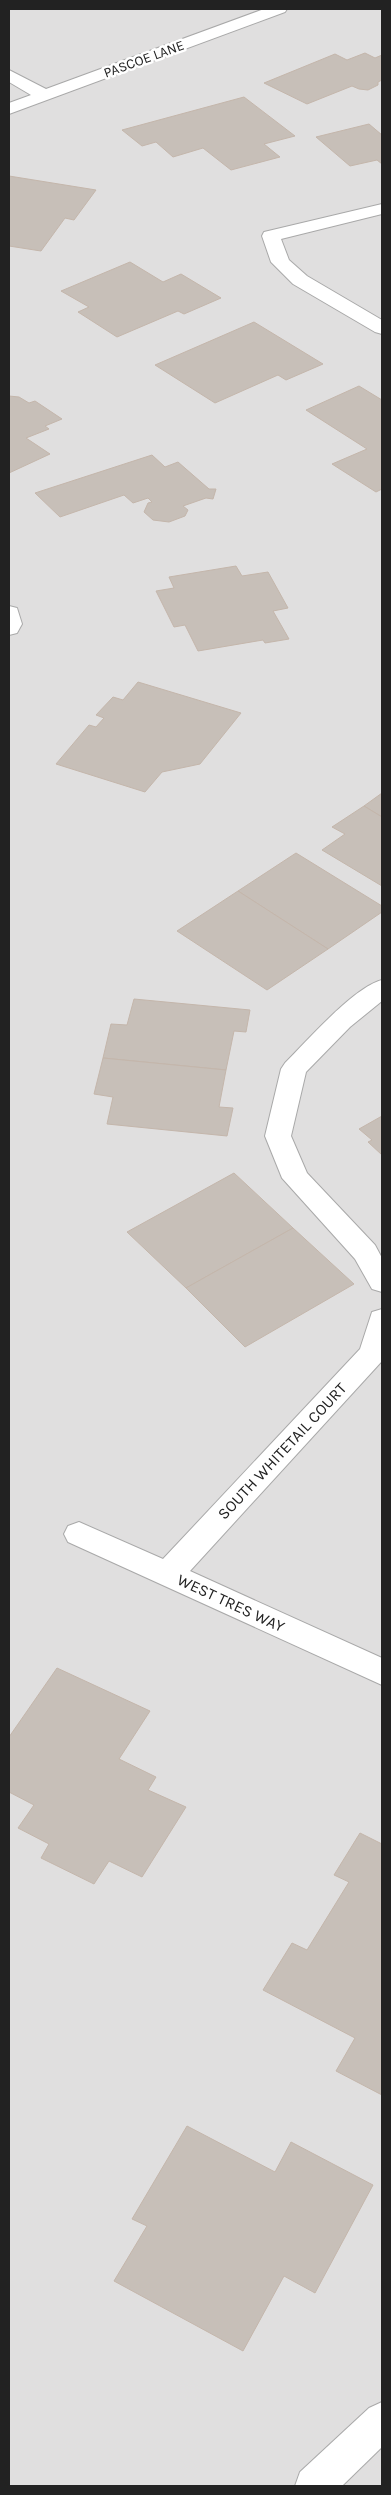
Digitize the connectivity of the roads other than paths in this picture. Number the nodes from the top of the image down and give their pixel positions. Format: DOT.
graph roads {
  1 [pos="279,9"];
  2 [pos="9,75"];
  3 [pos="45,96"];
  4 [pos="9,109"];
  5 [pos="382,209"];
  6 [pos="382,328"];
  7 [pos="9,613"];
  8 [pos="9,628"];
  9 [pos="382,988"];
  10 [pos="382,1282"];
  11 [pos="382,1319"];
  12 [pos="79,1534"];
  13 [pos="168,1574"];
  14 [pos="382,1672"];
  15 [pos="382,2421"];
  16 [pos="314,2486"];
  1 -- 3 [label="street, PASCOE LANE"];
  2 -- 3 [label="street"];
  3 -- 4 [label="street, PASCOE LANE"];
  5 -- 6 [label="street"];
  7 -- 8 [label="street"];
  9 -- 10 [label="street"];
  11 -- 13 [label="street, SOUTH WHITETAIL COURT"];
  12 -- 13 [label="street, WEST TRES WAY"];
  13 -- 14 [label="street, WEST TRES WAY"];
  15 -- 16 [label="street"];
}
